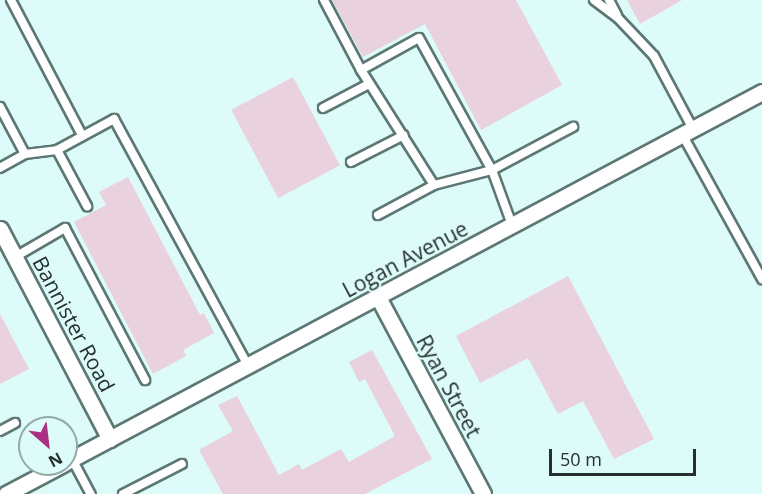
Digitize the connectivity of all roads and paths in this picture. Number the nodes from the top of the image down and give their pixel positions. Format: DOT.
graph roads {
  1 [pos="11,0"];
  2 [pos="324,0"];
  3 [pos="594,0"];
  4 [pos="609,0"];
  5 [pos="618,18"];
  6 [pos="361,70"];
  7 [pos="369,84"];
  8 [pos="762,92"];
  9 [pos="0,106"];
  10 [pos="323,108"];
  11 [pos="573,127"];
  12 [pos="687,131"];
  13 [pos="82,135"];
  14 [pos="404,135"];
  15 [pos="57,150"];
  16 [pos="25,154"];
  17 [pos="351,162"];
  18 [pos="0,168"];
  19 [pos="492,170"];
  20 [pos="434,185"];
  21 [pos="87,206"];
  22 [pos="378,214"];
  23 [pos="512,225"];
  24 [pos="0,229"];
  25 [pos="15,256"];
  26 [pos="762,279"];
  27 [pos="378,297"];
  28 [pos="248,366"];
  29 [pos="146,380"];
  30 [pos="15,423"];
  31 [pos="0,431"];
  32 [pos="110,439"];
  33 [pos="78,456"];
  34 [pos="182,464"];
  35 [pos="40,476"];
  36 [pos="78,476"];
  37 [pos="6,494"];
  38 [pos="91,494"];
  39 [pos="123,494"];
  40 [pos="483,494"];
  1 -- 13 [label="lane"];
  2 -- 6 [label="lane"];
  3 -- 5 [label="lane"];
  4 -- 5 [label="lane"];
  5 -- 12 [label="lane"];
  6 -- 7 [label="lane"];
  6 -- 19 [label="lane"];
  7 -- 10 [label="lane"];
  7 -- 14 [label="lane"];
  8 -- 12 [label="street, Logan Avenue"];
  9 -- 16 [label="lane"];
  11 -- 19 [label="lane"];
  12 -- 23 [label="street, Logan Avenue"];
  12 -- 26 [label="lane"];
  13 -- 15 [label="lane"];
  13 -- 28 [label="lane"];
  14 -- 17 [label="lane"];
  14 -- 20 [label="lane"];
  15 -- 16 [label="lane"];
  15 -- 21 [label="lane"];
  16 -- 18 [label="lane"];
  19 -- 20 [label="lane"];
  19 -- 23 [label="lane"];
  20 -- 22 [label="lane"];
  23 -- 27 [label="street, Logan Avenue"];
  24 -- 25 [label="street, Bannister Road"];
  25 -- 29 [label="lane"];
  25 -- 32 [label="street, Bannister Road"];
  27 -- 28 [label="street, Logan Avenue"];
  27 -- 40 [label="street, Ryan Street"];
  28 -- 32 [label="street, Logan Avenue"];
  30 -- 31 [label="lane"];
  32 -- 33 [label="street, Logan Avenue"];
  34 -- 39 [label="lane"];
  35 -- 37 [label="street, Logan Avenue"];
  36 -- 38 [label="lane"];
}
